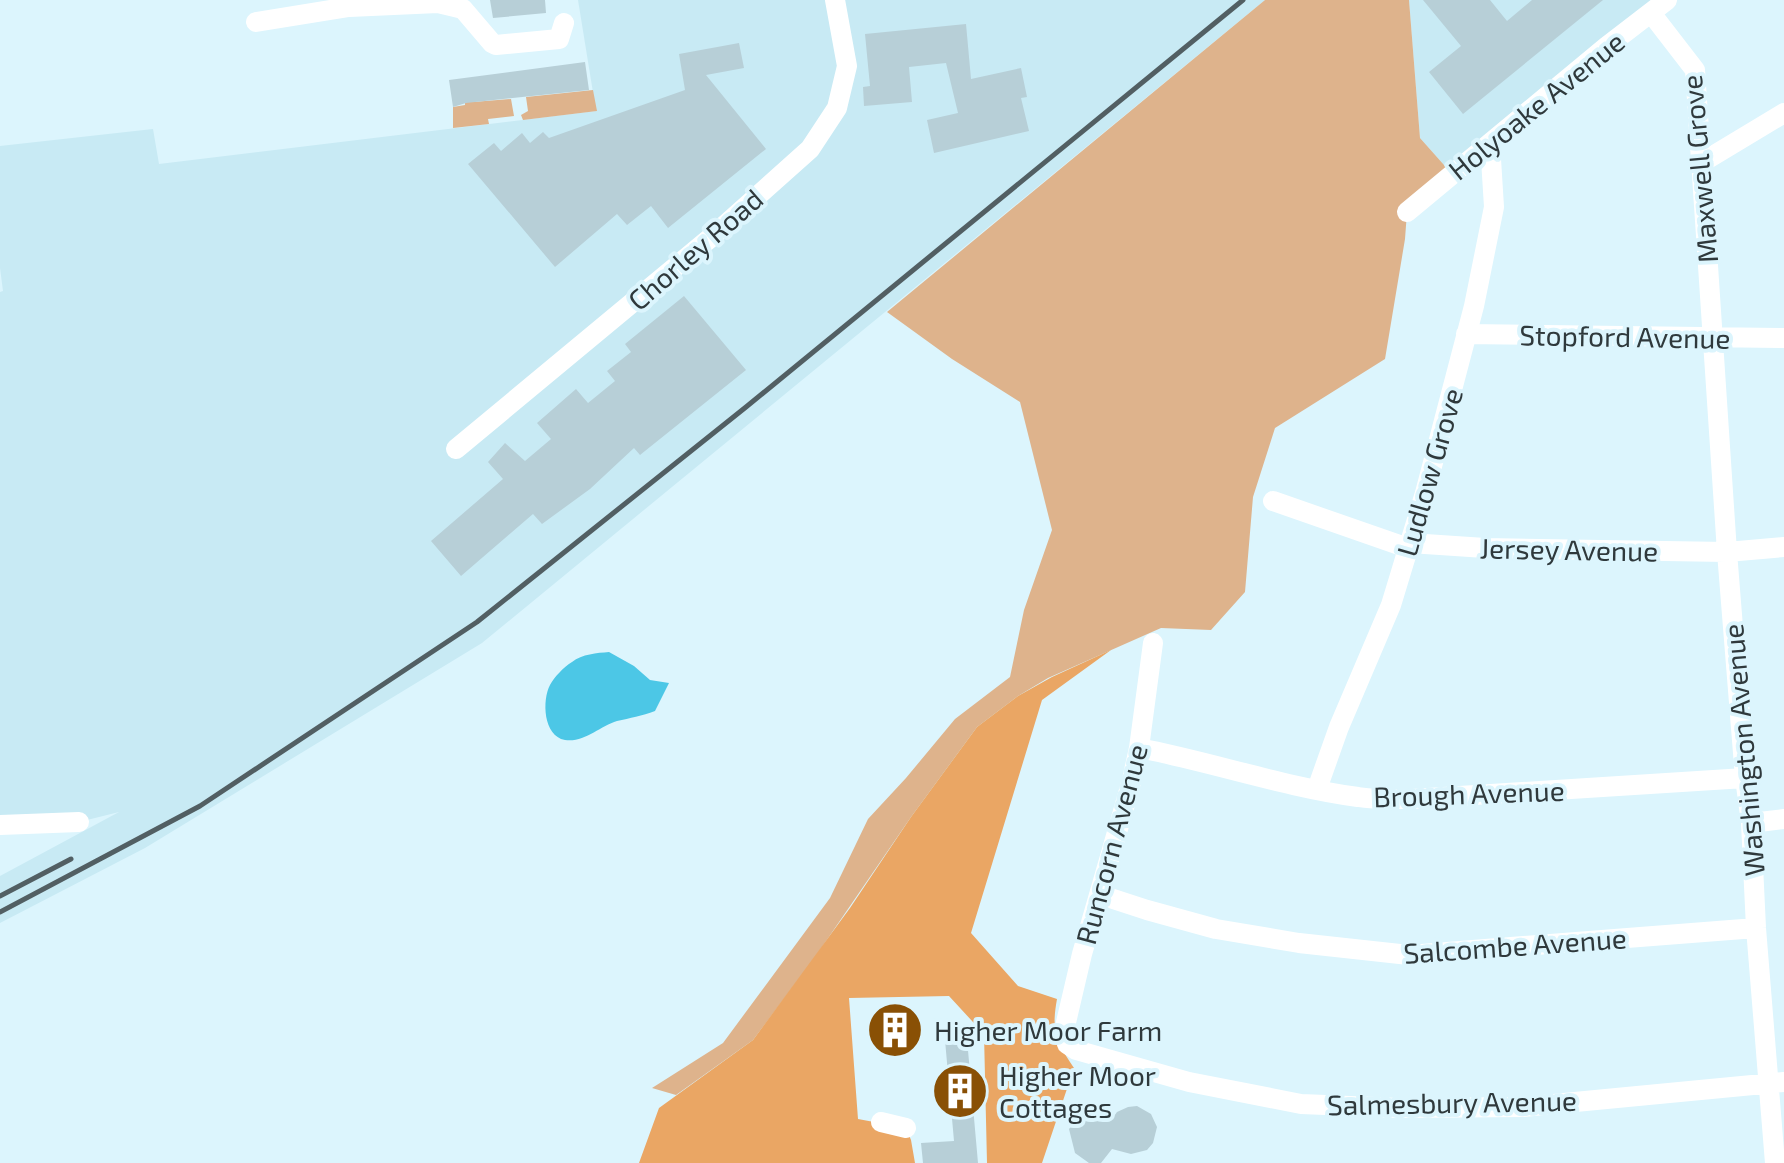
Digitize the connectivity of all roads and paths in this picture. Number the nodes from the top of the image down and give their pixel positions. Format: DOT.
graph roads {
  1 [pos="835,0"];
  2 [pos="348,4"];
  3 [pos="1659,6"];
  4 [pos="256,22"];
  5 [pos="564,39"];
  6 [pos="1784,113"];
  7 [pos="1490,143"];
  8 [pos="1702,162"];
  9 [pos="1406,212"];
  10 [pos="1466,334"];
  11 [pos="1712,338"];
  12 [pos="1784,338"];
  13 [pos="456,449"];
  14 [pos="1272,501"];
  15 [pos="1409,545"];
  16 [pos="1784,546"];
  17 [pos="1727,552"];
  18 [pos="1153,643"];
  19 [pos="1138,748"];
  20 [pos="1745,778"];
  21 [pos="1317,789"];
  22 [pos="1784,819"];
  23 [pos="79,822"];
  24 [pos="1750,823"];
  25 [pos="0,825"];
  26 [pos="1101,895"];
  27 [pos="1756,928"];
  28 [pos="1067,1044"];
  29 [pos="1777,1082"];
  30 [pos="880,1122"];
  31 [pos="906,1128"];
  32 [pos="1775,1163"];
  1 -- 13 [label="street, Chorley Road"];
  2 -- 4 [label="street"];
  2 -- 5 [label="street"];
  3 -- 7 [label="street, Holyoake Avenue"];
  3 -- 8 [label="street, Maxwell Grove"];
  6 -- 8 [label="street"];
  7 -- 9 [label="street, Holyoake Avenue"];
  7 -- 10 [label="street, Ludlow Grove"];
  8 -- 11 [label="street, Maxwell Grove"];
  10 -- 11 [label="street, Stopford Avenue"];
  10 -- 15 [label="street, Ludlow Grove"];
  11 -- 12 [label="street, Stopford Avenue"];
  11 -- 17 [label="street, Washington Avenue"];
  14 -- 15 [label="street, Jersey Avenue"];
  15 -- 17 [label="street, Jersey Avenue"];
  15 -- 21 [label="street, Ludlow Grove"];
  16 -- 17 [label="street, Jersey Avenue"];
  17 -- 20 [label="street, Washington Avenue"];
  18 -- 19 [label="street, Runcorn Avenue"];
  19 -- 21 [label="street, Brough Avenue"];
  19 -- 26 [label="street, Runcorn Avenue"];
  20 -- 21 [label="street, Brough Avenue"];
  20 -- 24 [label="street, Washington Avenue"];
  22 -- 24 [label="street"];
  23 -- 25 [label="street"];
  24 -- 27 [label="street, Washington Avenue"];
  26 -- 27 [label="street, Salcombe Avenue"];
  26 -- 28 [label="street, Runcorn Avenue"];
  27 -- 29 [label="street, Washington Avenue"];
  28 -- 29 [label="street, Salmesbury Avenue"];
  29 -- 32 [label="street, Washington Avenue"];
  30 -- 31 [label="street"];
}
